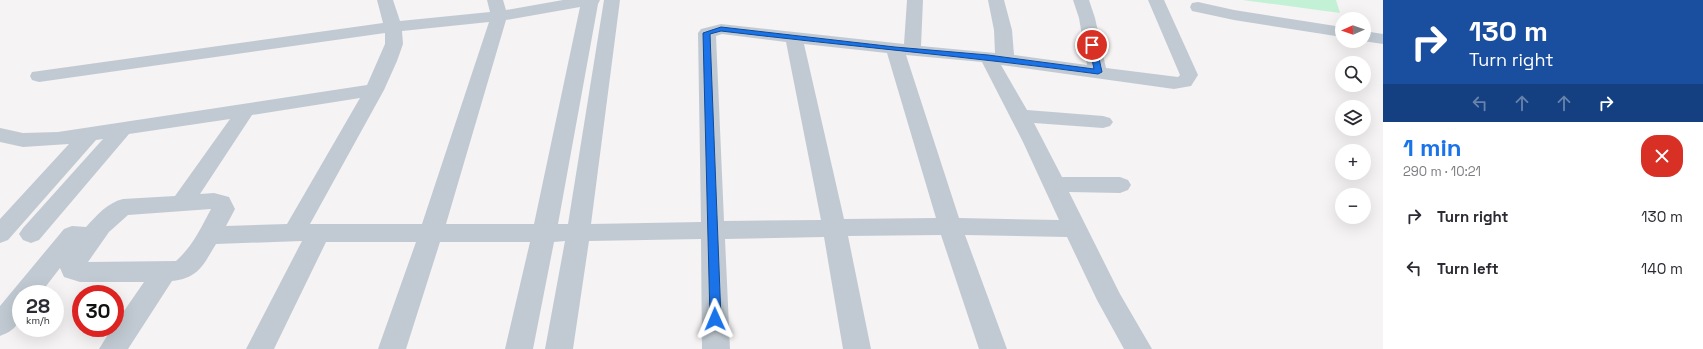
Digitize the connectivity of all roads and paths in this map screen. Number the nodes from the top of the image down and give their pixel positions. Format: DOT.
graph roads {
  1 [pos="385,0"];
  2 [pos="590,0"];
  3 [pos="612,0"];
  4 [pos="915,0"];
  5 [pos="996,0"];
  6 [pos="1080,0"];
  7 [pos="1156,0"];
  8 [pos="1198,7"];
  9 [pos="497,8"];
  10 [pos="393,27"];
  11 [pos="1335,31"];
  12 [pos="794,37"];
  13 [pos="1371,37"];
  14 [pos="1383,39"];
  15 [pos="903,50"];
  16 [pos="996,58"];
  17 [pos="1098,72"];
  18 [pos="39,76"];
  19 [pos="374,90"];
  20 [pos="245,111"];
  21 [pos="1021,116"];
  22 [pos="1103,122"];
  23 [pos="122,130"];
  24 [pos="0,135"];
  25 [pos="89,135"];
  26 [pos="1055,184"];
  27 [pos="1120,185"];
  28 [pos="182,203"];
  29 [pos="950,226"];
  30 [pos="834,228"];
  31 [pos="713,229"];
  32 [pos="1075,230"];
  33 [pos="306,232"];
  34 [pos="431,233"];
  35 [pos="544,233"];
  36 [pos="578,233"];
  37 [pos="0,234"];
  38 [pos="31,234"];
  39 [pos="83,235"];
  40 [pos="209,236"];
  41 [pos="164,272"];
  42 [pos="34,285"];
  43 [pos="12,310"];
  44 [pos="0,325"];
  45 [pos="113,349"];
  46 [pos="260,349"];
  47 [pos="392,349"];
  48 [pos="519,349"];
  49 [pos="559,349"];
  50 [pos="716,349"];
  51 [pos="856,349"];
  52 [pos="993,349"];
  53 [pos="1138,349"];
  1 -- 10 [label="street"];
  2 -- 9 [label="street"];
  2 -- 35 [label="street"];
  3 -- 36 [label="street"];
  4 -- 15 [label="street"];
  5 -- 16 [label="street"];
  6 -- 17 [label="street"];
  7 -- 17 [label="street"];
  8 -- 11 [label="street"];
  9 -- 10 [label="street"];
  9 -- 34 [label="street"];
  10 -- 18 [label="street"];
  10 -- 19 [label="street"];
  12 -- 15 [label="street"];
  12 -- 30 [label="street"];
  12 -- 31 [label="street"];
  13 -- 14 [label="street"];
  15 -- 16 [label="street"];
  15 -- 29 [label="street"];
  16 -- 17 [label="street"];
  16 -- 21 [label="street"];
  19 -- 20 [label="street"];
  19 -- 33 [label="street"];
  20 -- 23 [label="street"];
  20 -- 28 [label="street"];
  21 -- 22 [label="street"];
  21 -- 26 [label="street"];
  23 -- 25 [label="street"];
  23 -- 38 [label="street"];
  24 -- 25 [label="street"];
  25 -- 37 [label="street"];
  26 -- 27 [label="street"];
  26 -- 32 [label="street"];
  28 -- 39 [label="street"];
  28 -- 40 [label="street"];
  29 -- 30 [label="street"];
  29 -- 32 [label="street"];
  29 -- 52 [label="street"];
  30 -- 31 [label="street"];
  30 -- 51 [label="street"];
  31 -- 36 [label="street"];
  31 -- 50 [label="street"];
  32 -- 53 [label="street"];
  33 -- 34 [label="street"];
  33 -- 40 [label="street"];
  33 -- 46 [label="street"];
  34 -- 35 [label="street"];
  34 -- 47 [label="street"];
  35 -- 36 [label="street"];
  35 -- 48 [label="street"];
  36 -- 49 [label="street"];
  37 -- 38 [label="street"];
  38 -- 39 [label="street"];
  39 -- 41 [label="street"];
  39 -- 42 [label="street"];
  40 -- 41 [label="street"];
  41 -- 45 [label="street"];
  43 -- 44 [label="street"];
}
